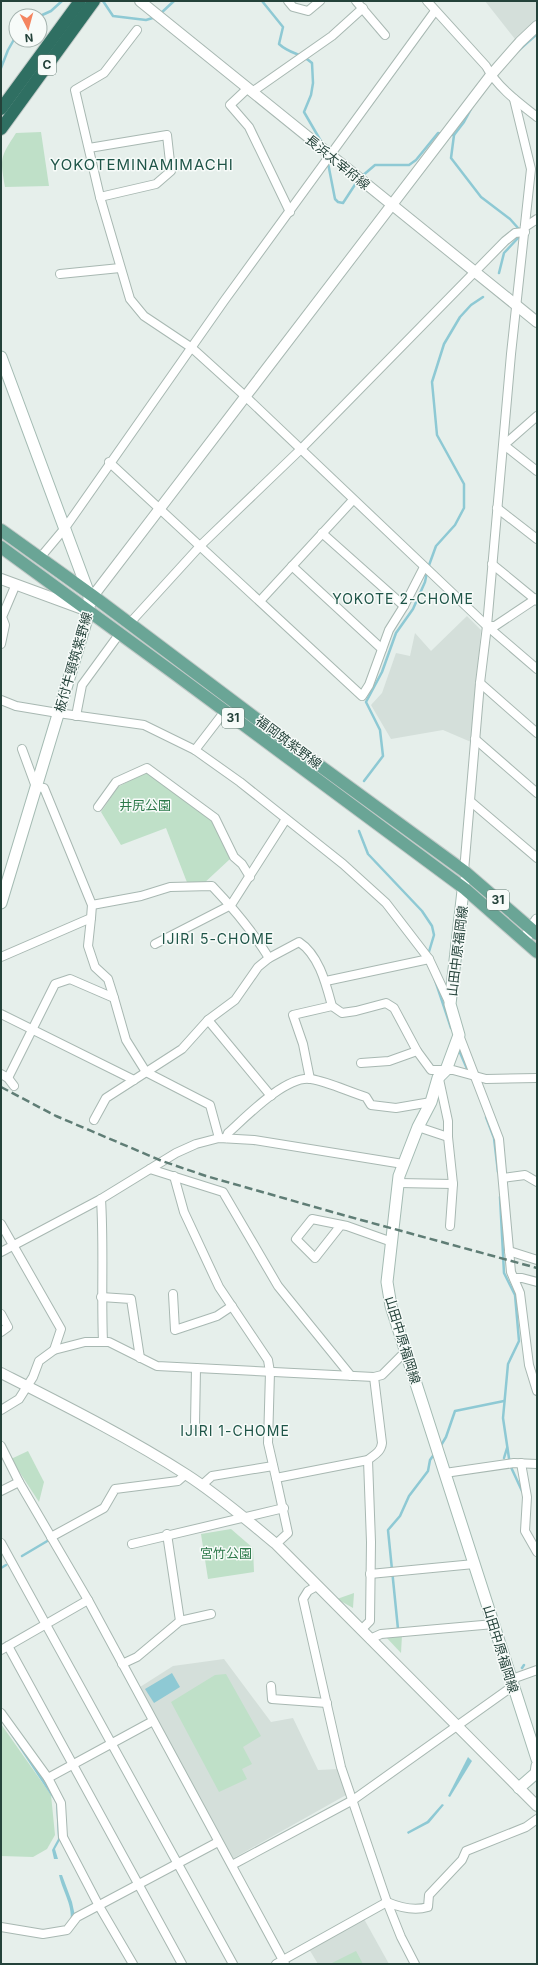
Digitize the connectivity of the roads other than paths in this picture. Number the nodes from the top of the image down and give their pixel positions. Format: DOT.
graph roads {
  1 [pos="80,1"];
  2 [pos="94,1"];
  3 [pos="140,1"];
  4 [pos="288,1"];
  5 [pos="320,1"];
  6 [pos="356,1"];
  7 [pos="427,1"];
  8 [pos="363,8"];
  9 [pos="435,11"];
  10 [pos="537,26"];
  11 [pos="137,30"];
  12 [pos="385,35"];
  13 [pos="493,77"];
  14 [pos="250,91"];
  15 [pos="514,99"];
  16 [pos="1,109"];
  17 [pos="537,117"];
  18 [pos="1,129"];
  19 [pos="89,148"];
  20 [pos="330,155"];
  21 [pos="100,197"];
  22 [pos="392,204"];
  23 [pos="290,212"];
  24 [pos="537,219"];
  25 [pos="522,231"];
  26 [pos="120,268"];
  27 [pos="475,272"];
  28 [pos="60,274"];
  29 [pos="516,305"];
  30 [pos="537,322"];
  31 [pos="192,348"];
  32 [pos="1,358"];
  33 [pos="245,396"];
  34 [pos="537,416"];
  35 [pos="504,445"];
  36 [pos="301,449"];
  37 [pos="110,462"];
  38 [pos="537,471"];
  39 [pos="353,500"];
  40 [pos="160,508"];
  41 [pos="497,508"];
  42 [pos="65,528"];
  43 [pos="1,530"];
  44 [pos="322,533"];
  45 [pos="537,539"];
  46 [pos="201,545"];
  47 [pos="1,547"];
  48 [pos="40,558"];
  49 [pos="492,564"];
  50 [pos="292,566"];
  51 [pos="427,570"];
  52 [pos="1,579"];
  53 [pos="16,584"];
  54 [pos="91,595"];
  55 [pos="536,600"];
  56 [pos="260,601"];
  57 [pos="404,606"];
  58 [pos="89,612"];
  59 [pos="129,624"];
  60 [pos="487,626"];
  61 [pos="120,634"];
  62 [pos="1,644"];
  63 [pos="382,649"];
  64 [pos="537,669"];
  65 [pos="480,683"];
  66 [pos="1,700"];
  67 [pos="225,711"];
  68 [pos="58,713"];
  69 [pos="76,716"];
  70 [pos="537,733"];
  71 [pos="475,739"];
  72 [pos="22,749"];
  73 [pos="195,750"];
  74 [pos="36,786"];
  75 [pos="537,793"];
  76 [pos="470,801"];
  77 [pos="98,807"];
  78 [pos="286,819"];
  79 [pos="537,858"];
  80 [pos="464,871"];
  81 [pos="250,877"];
  82 [pos="464,889"];
  83 [pos="1,903"];
  84 [pos="92,905"];
  85 [pos="231,906"];
  86 [pos="91,918"];
  87 [pos="535,928"];
  88 [pos="524,940"];
  89 [pos="155,944"];
  90 [pos="537,952"];
  91 [pos="1,957"];
  92 [pos="268,958"];
  93 [pos="430,961"];
  94 [pos="326,981"];
  95 [pos="114,998"];
  96 [pos="450,1004"];
  97 [pos="332,1006"];
  98 [pos="1,1014"];
  99 [pos="208,1020"];
  100 [pos="32,1028"];
  101 [pos="457,1040"];
  102 [pos="417,1051"];
  103 [pos="361,1063"];
  104 [pos="146,1072"];
  105 [pos="446,1073"];
  106 [pos="4,1076"];
  107 [pos="474,1077"];
  108 [pos="537,1078"];
  109 [pos="310,1079"];
  110 [pos="134,1080"];
  111 [pos="14,1086"];
  112 [pos="270,1096"];
  113 [pos="431,1102"];
  114 [pos="94,1120"];
  115 [pos="418,1127"];
  116 [pos="448,1137"];
  117 [pos="223,1138"];
  118 [pos="403,1164"];
  119 [pos="150,1169"];
  120 [pos="174,1176"];
  121 [pos="503,1178"];
  122 [pos="537,1182"];
  123 [pos="398,1183"];
  124 [pos="453,1184"];
  125 [pos="101,1199"];
  126 [pos="1,1224"];
  127 [pos="341,1225"];
  128 [pos="450,1226"];
  129 [pos="392,1242"];
  130 [pos="13,1244"];
  131 [pos="509,1251"];
  132 [pos="1,1252"];
  133 [pos="537,1260"];
  134 [pos="514,1278"];
  135 [pos="537,1282"];
  136 [pos="173,1294"];
  137 [pos="101,1297"];
  138 [pos="232,1306"];
  139 [pos="1,1314"];
  140 [pos="1,1332"];
  141 [pos="103,1342"];
  142 [pos="54,1350"];
  143 [pos="406,1351"];
  144 [pos="140,1358"];
  145 [pos="196,1368"];
  146 [pos="270,1372"];
  147 [pos="1,1373"];
  148 [pos="351,1376"];
  149 [pos="374,1377"];
  150 [pos="28,1387"];
  151 [pos="537,1391"];
  152 [pos="1,1410"];
  153 [pos="195,1425"];
  154 [pos="1,1446"];
  155 [pos="368,1460"];
  156 [pos="514,1464"];
  157 [pos="537,1464"];
  158 [pos="273,1466"];
  159 [pos="445,1473"];
  160 [pos="186,1474"];
  161 [pos="276,1478"];
  162 [pos="19,1482"];
  163 [pos="202,1485"];
  164 [pos="1,1491"];
  165 [pos="284,1508"];
  166 [pos="244,1517"];
  167 [pos="167,1534"];
  168 [pos="51,1537"];
  169 [pos="1,1543"];
  170 [pos="132,1544"];
  171 [pos="276,1544"];
  172 [pos="537,1552"];
  173 [pos="474,1564"];
  174 [pos="370,1574"];
  175 [pos="317,1586"];
  176 [pos="88,1600"];
  177 [pos="211,1614"];
  178 [pos="180,1621"];
  179 [pos="46,1624"];
  180 [pos="494,1624"];
  181 [pos="361,1630"];
  182 [pos="370,1639"];
  183 [pos="5,1648"];
  184 [pos="122,1664"];
  185 [pos="537,1670"];
  186 [pos="513,1683"];
  187 [pos="271,1686"];
  188 [pos="326,1703"];
  189 [pos="1,1713"];
  190 [pos="153,1721"];
  191 [pos="456,1726"];
  192 [pos="112,1744"];
  193 [pos="537,1759"];
  194 [pos="72,1765"];
  195 [pos="537,1766"];
  196 [pos="48,1778"];
  197 [pos="519,1788"];
  198 [pos="353,1800"];
  199 [pos="537,1806"];
  200 [pos="537,1819"];
  201 [pos="218,1842"];
  202 [pos="178,1864"];
  203 [pos="232,1865"];
  204 [pos="138,1885"];
  205 [pos="387,1902"];
  206 [pos="99,1906"];
  207 [pos="1,1927"];
  208 [pos="281,1963"];
  209 [pos="133,1964"];
  210 [pos="182,1964"];
  211 [pos="233,1964"];
  212 [pos="415,1964"];
  1 -- 16 [label="highway, C"];
  2 -- 18 [label="highway, C"];
  3 -- 14 [label="street, 長浜太宰府線"];
  4 -- 5 [label="street"];
  6 -- 8 [label="street"];
  7 -- 9 [label="street"];
  8 -- 12 [label="street"];
  8 -- 14 [label="street"];
  9 -- 13 [label="street"];
  9 -- 20 [label="street"];
  10 -- 13 [label="street"];
  11 -- 19 [label="street"];
  13 -- 15 [label="street"];
  13 -- 22 [label="street"];
  14 -- 20 [label="street, 長浜太宰府線"];
  14 -- 23 [label="street"];
  15 -- 17 [label="street"];
  15 -- 25 [label="street"];
  19 -- 21 [label="street"];
  19 -- 21 [label="street"];
  20 -- 22 [label="street, 長浜太宰府線"];
  20 -- 23 [label="street"];
  21 -- 26 [label="street"];
  22 -- 27 [label="street, 長浜太宰府線"];
  22 -- 33 [label="street"];
  23 -- 31 [label="street"];
  24 -- 25 [label="street"];
  25 -- 27 [label="street"];
  25 -- 29 [label="street"];
  26 -- 28 [label="street"];
  26 -- 31 [label="street"];
  27 -- 29 [label="street, 長浜太宰府線"];
  27 -- 36 [label="street"];
  29 -- 30 [label="street, 長浜太宰府線"];
  29 -- 35 [label="street"];
  31 -- 33 [label="street"];
  31 -- 37 [label="street"];
  32 -- 42 [label="main road, 板付牛頸筑紫野線"];
  33 -- 36 [label="street"];
  33 -- 40 [label="street"];
  34 -- 35 [label="street"];
  35 -- 38 [label="street"];
  35 -- 41 [label="street"];
  36 -- 39 [label="street"];
  36 -- 46 [label="street"];
  37 -- 40 [label="street"];
  37 -- 42 [label="street"];
  39 -- 44 [label="street"];
  39 -- 51 [label="street"];
  40 -- 46 [label="street"];
  40 -- 54 [label="street"];
  41 -- 45 [label="street"];
  41 -- 49 [label="street"];
  42 -- 48 [label="street"];
  42 -- 54 [label="main road, 板付牛頸筑紫野線"];
  43 -- 48 [label="main road, 福岡筑紫野線 / 31"];
  44 -- 50 [label="street"];
  44 -- 57 [label="street"];
  46 -- 56 [label="street"];
  46 -- 59 [label="street"];
  47 -- 58 [label="main road, 福岡筑紫野線 / 31"];
  48 -- 54 [label="main road, 福岡筑紫野線 / 31"];
  49 -- 55 [label="street"];
  49 -- 60 [label="street"];
  50 -- 56 [label="street"];
  50 -- 63 [label="street"];
  51 -- 57 [label="street"];
  51 -- 60 [label="street"];
  52 -- 53 [label="street"];
  53 -- 58 [label="street"];
  53 -- 62 [label="street"];
  54 -- 58 [label="main road, 板付牛頸筑紫野線"];
  54 -- 59 [label="main road, 福岡筑紫野線 / 31"];
  55 -- 60 [label="street"];
  56 -- 63 [label="street"];
  57 -- 63 [label="street"];
  58 -- 61 [label="main road, 福岡筑紫野線 / 31"];
  58 -- 68 [label="main road, 板付牛頸筑紫野線"];
  59 -- 80 [label="main road, 福岡筑紫野線 / 31"];
  60 -- 64 [label="street"];
  60 -- 65 [label="street"];
  61 -- 67 [label="main road, 福岡筑紫野線 / 31"];
  61 -- 69 [label="street"];
  65 -- 70 [label="street"];
  65 -- 71 [label="street"];
  66 -- 68 [label="street"];
  67 -- 73 [label="street"];
  67 -- 82 [label="main road, 福岡筑紫野線 / 31"];
  68 -- 69 [label="street"];
  68 -- 74 [label="main road, 板付牛頸筑紫野線"];
  69 -- 73 [label="street"];
  71 -- 75 [label="street"];
  71 -- 76 [label="street"];
  72 -- 74 [label="street"];
  73 -- 78 [label="street"];
  74 -- 83 [label="main road, 板付牛頸筑紫野線"];
  74 -- 84 [label="street"];
  76 -- 79 [label="street"];
  76 -- 80 [label="street"];
  77 -- 81 [label="street"];
  78 -- 81 [label="street"];
  78 -- 93 [label="street"];
  80 -- 82 [label="main road, 山田中原福岡線"];
  80 -- 87 [label="main road, 福岡筑紫野線 / 31"];
  81 -- 85 [label="street"];
  82 -- 88 [label="main road, 福岡筑紫野線 / 31"];
  82 -- 96 [label="main road, 山田中原福岡線"];
  84 -- 85 [label="street"];
  84 -- 86 [label="street"];
  85 -- 89 [label="street"];
  85 -- 92 [label="street"];
  86 -- 91 [label="street"];
  86 -- 95 [label="street"];
  87 -- 88 [label="main road"];
  88 -- 90 [label="main road, 福岡筑紫野線 / 31"];
  92 -- 94 [label="street"];
  92 -- 99 [label="street"];
  93 -- 94 [label="street"];
  93 -- 96 [label="street"];
  94 -- 97 [label="street"];
  95 -- 100 [label="street"];
  95 -- 104 [label="street"];
  96 -- 101 [label="main road, 山田中原福岡線"];
  97 -- 102 [label="street"];
  97 -- 109 [label="street"];
  98 -- 100 [label="street"];
  99 -- 104 [label="street"];
  99 -- 112 [label="street"];
  100 -- 106 [label="street"];
  100 -- 110 [label="street"];
  101 -- 105 [label="main road, 山田中原福岡線"];
  101 -- 107 [label="street"];
  102 -- 103 [label="street"];
  102 -- 105 [label="street"];
  104 -- 110 [label="street"];
  104 -- 117 [label="street"];
  105 -- 107 [label="street"];
  105 -- 113 [label="main road, 山田中原福岡線"];
  105 -- 116 [label="street"];
  106 -- 111 [label="street"];
  107 -- 108 [label="street"];
  107 -- 121 [label="street"];
  109 -- 112 [label="street"];
  109 -- 113 [label="street"];
  110 -- 114 [label="street"];
  112 -- 117 [label="street"];
  113 -- 115 [label="main road, 山田中原福岡線"];
  115 -- 116 [label="street"];
  115 -- 118 [label="main road, 山田中原福岡線"];
  116 -- 124 [label="street"];
  117 -- 118 [label="street"];
  117 -- 119 [label="street"];
  118 -- 123 [label="main road, 山田中原福岡線"];
  119 -- 120 [label="street"];
  119 -- 125 [label="street"];
  120 -- 138 [label="street"];
  120 -- 148 [label="street"];
  121 -- 122 [label="street"];
  121 -- 131 [label="street"];
  123 -- 124 [label="street"];
  123 -- 129 [label="main road, 山田中原福岡線"];
  124 -- 128 [label="street"];
  125 -- 130 [label="street"];
  125 -- 137 [label="street"];
  126 -- 130 [label="street"];
  127 -- 127 [label="street"];
  127 -- 129 [label="street"];
  129 -- 143 [label="main road, 山田中原福岡線"];
  130 -- 132 [label="street"];
  130 -- 142 [label="street"];
  131 -- 133 [label="street"];
  131 -- 134 [label="street"];
  134 -- 135 [label="street"];
  134 -- 151 [label="street"];
  136 -- 138 [label="street"];
  137 -- 141 [label="street"];
  137 -- 144 [label="street"];
  138 -- 146 [label="street"];
  139 -- 140 [label="street"];
  141 -- 142 [label="street"];
  141 -- 144 [label="street"];
  142 -- 150 [label="street"];
  143 -- 149 [label="street"];
  143 -- 159 [label="main road, 山田中原福岡線"];
  144 -- 145 [label="street"];
  145 -- 146 [label="street"];
  145 -- 153 [label="street"];
  146 -- 148 [label="street"];
  146 -- 158 [label="street"];
  147 -- 150 [label="street"];
  148 -- 149 [label="street"];
  149 -- 155 [label="street"];
  150 -- 152 [label="street"];
  150 -- 160 [label="street"];
  154 -- 162 [label="street"];
  155 -- 161 [label="street"];
  155 -- 174 [label="street"];
  156 -- 157 [label="street"];
  156 -- 159 [label="street"];
  156 -- 172 [label="street"];
  158 -- 161 [label="street"];
  158 -- 163 [label="street"];
  159 -- 173 [label="main road, 山田中原福岡線"];
  160 -- 163 [label="street"];
  160 -- 168 [label="street"];
  161 -- 165 [label="street"];
  162 -- 164 [label="street"];
  162 -- 168 [label="street"];
  163 -- 166 [label="street"];
  165 -- 166 [label="street"];
  165 -- 171 [label="street"];
  166 -- 167 [label="street"];
  166 -- 171 [label="street"];
  167 -- 170 [label="street"];
  167 -- 178 [label="street"];
  168 -- 176 [label="street"];
  169 -- 179 [label="street"];
  171 -- 175 [label="street"];
  173 -- 174 [label="street"];
  173 -- 180 [label="main road, 山田中原福岡線"];
  174 -- 181 [label="street"];
  175 -- 181 [label="street"];
  175 -- 188 [label="street"];
  176 -- 179 [label="street"];
  176 -- 184 [label="street"];
  177 -- 178 [label="street"];
  178 -- 184 [label="street"];
  179 -- 183 [label="street"];
  179 -- 192 [label="street"];
  180 -- 182 [label="street"];
  180 -- 186 [label="main road, 山田中原福岡線"];
  181 -- 182 [label="street"];
  182 -- 191 [label="street"];
  183 -- 194 [label="street"];
  184 -- 190 [label="street"];
  185 -- 186 [label="street"];
  186 -- 191 [label="street"];
  186 -- 193 [label="main road, 山田中原福岡線"];
  187 -- 188 [label="street"];
  188 -- 198 [label="street"];
  189 -- 196 [label="street"];
  190 -- 192 [label="street"];
  190 -- 201 [label="street"];
  191 -- 197 [label="street"];
  191 -- 198 [label="street"];
  192 -- 194 [label="street"];
  192 -- 202 [label="street"];
  194 -- 196 [label="street"];
  194 -- 204 [label="street"];
  195 -- 197 [label="main road"];
  196 -- 206 [label="street"];
  197 -- 199 [label="street"];
  198 -- 203 [label="street"];
  198 -- 205 [label="street"];
  200 -- 205 [label="street"];
  201 -- 202 [label="street"];
  201 -- 203 [label="street"];
  202 -- 204 [label="street"];
  202 -- 211 [label="street"];
  203 -- 208 [label="street"];
  204 -- 206 [label="street"];
  204 -- 210 [label="street"];
  205 -- 208 [label="street"];
  205 -- 212 [label="street"];
  206 -- 207 [label="street"];
  206 -- 209 [label="street"];
}
